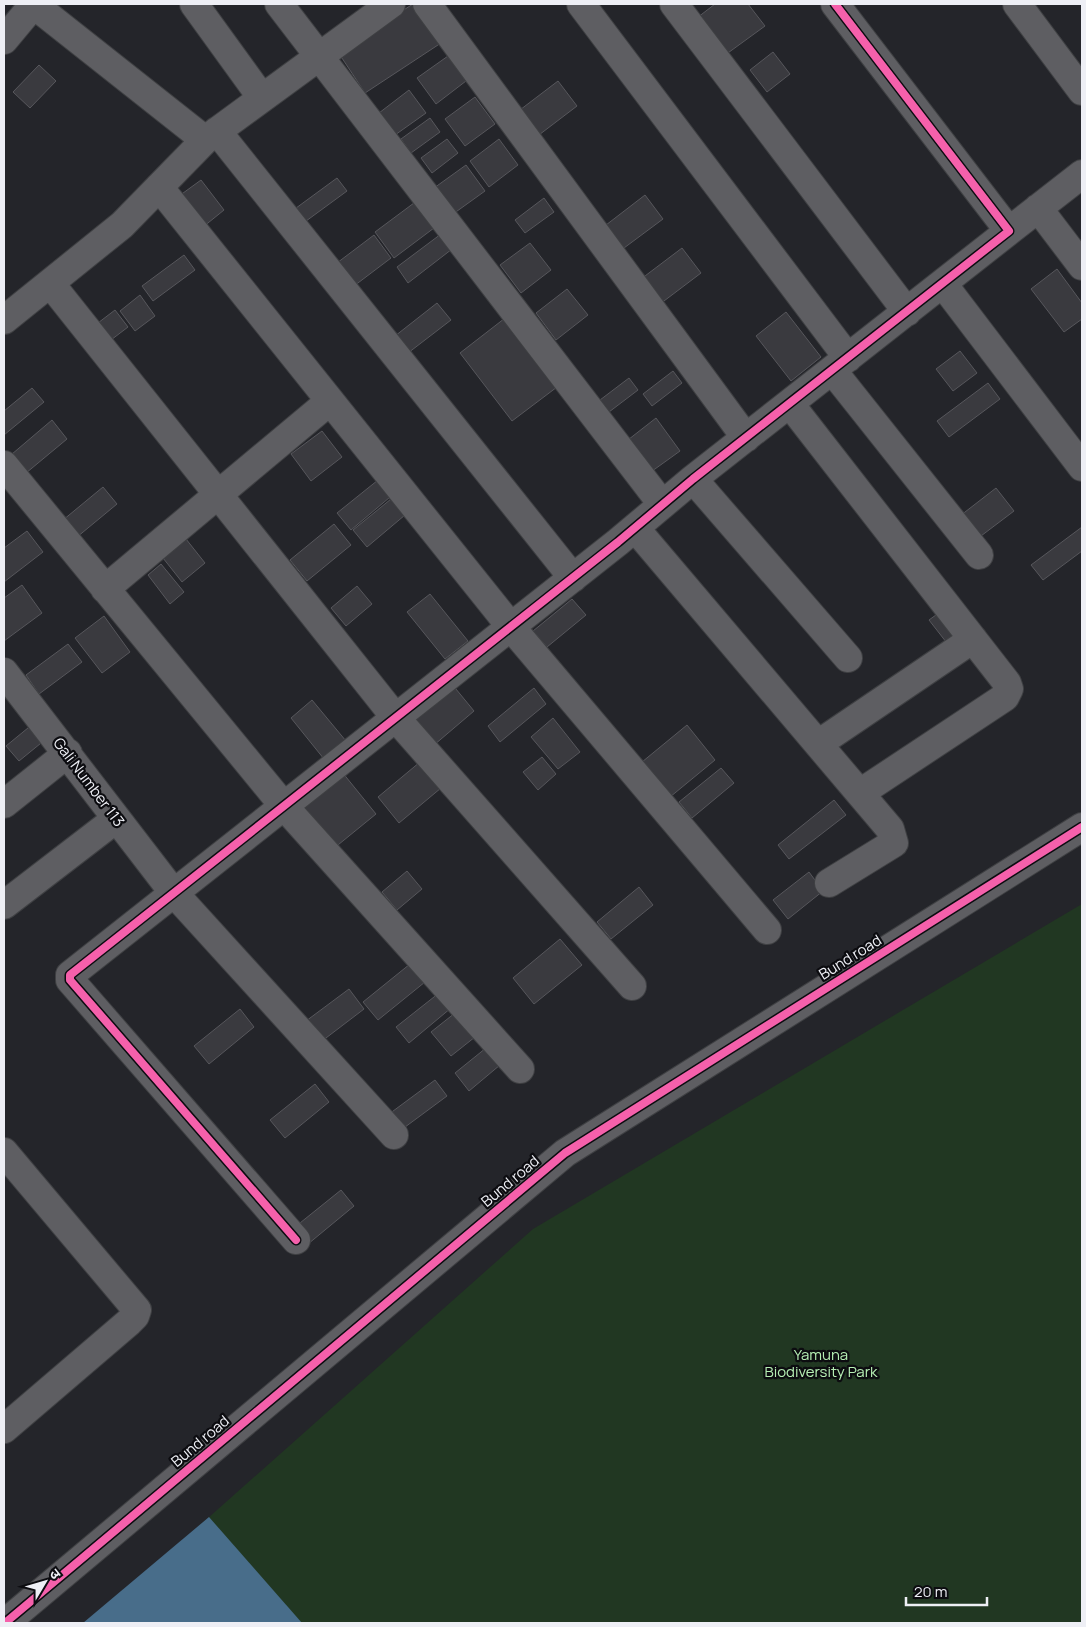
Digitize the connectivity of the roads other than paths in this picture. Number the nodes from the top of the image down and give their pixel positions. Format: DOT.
graph roads {
  1 [pos="34,4"];
  2 [pos="194,4"];
  3 [pos="279,4"];
  4 [pos="391,4"];
  5 [pos="427,4"];
  6 [pos="581,4"];
  7 [pos="674,4"];
  8 [pos="835,4"];
  9 [pos="1017,4"];
  10 [pos="4,40"];
  11 [pos="320,56"];
  12 [pos="1082,92"];
  13 [pos="262,98"];
  14 [pos="211,136"];
  15 [pos="1082,174"];
  16 [pos="159,187"];
  17 [pos="1038,208"];
  18 [pos="1009,231"];
  19 [pos="1082,266"];
  20 [pos="50,283"];
  21 [pos="942,284"];
  22 [pos="907,312"];
  23 [pos="4,320"];
  24 [pos="840,364"];
  25 [pos="330,401"];
  26 [pos="790,404"];
  27 [pos="746,438"];
  28 [pos="4,465"];
  29 [pos="1082,467"];
  30 [pos="693,479"];
  31 [pos="219,494"];
  32 [pos="662,504"];
  33 [pos="635,528"];
  34 [pos="979,555"];
  35 [pos="573,578"];
  36 [pos="105,589"];
  37 [pos="510,627"];
  38 [pos="973,639"];
  39 [pos="848,658"];
  40 [pos="5,675"];
  41 [pos="395,717"];
  42 [pos="818,744"];
  43 [pos="68,753"];
  44 [pos="860,793"];
  45 [pos="4,804"];
  46 [pos="283,805"];
  47 [pos="116,819"];
  48 [pos="1082,827"];
  49 [pos="828,883"];
  50 [pos="173,892"];
  51 [pos="4,905"];
  52 [pos="767,930"];
  53 [pos="632,986"];
  54 [pos="520,1069"];
  55 [pos="394,1135"];
  56 [pos="4,1152"];
  57 [pos="296,1240"];
  58 [pos="4,1429"];
  59 [pos="5,1623"];
  1 -- 10 [label="street"];
  1 -- 14 [label="street"];
  2 -- 13 [label="street"];
  3 -- 11 [label="street"];
  4 -- 11 [label="street"];
  5 -- 27 [label="street"];
  6 -- 24 [label="street"];
  7 -- 22 [label="street"];
  8 -- 18 [label="street"];
  9 -- 12 [label="street"];
  11 -- 13 [label="street"];
  11 -- 32 [label="street"];
  13 -- 14 [label="street"];
  14 -- 16 [label="street"];
  14 -- 35 [label="street"];
  15 -- 17 [label="street"];
  16 -- 20 [label="street"];
  16 -- 25 [label="street"];
  17 -- 18 [label="street"];
  17 -- 19 [label="street"];
  18 -- 21 [label="street"];
  20 -- 23 [label="street"];
  20 -- 31 [label="street"];
  21 -- 22 [label="street"];
  21 -- 29 [label="street"];
  22 -- 24 [label="street"];
  24 -- 26 [label="street"];
  24 -- 34 [label="street"];
  25 -- 31 [label="street"];
  25 -- 37 [label="street"];
  26 -- 27 [label="street"];
  26 -- 38 [label="street"];
  27 -- 30 [label="street"];
  28 -- 36 [label="street"];
  30 -- 32 [label="street"];
  30 -- 39 [label="street"];
  31 -- 36 [label="street"];
  31 -- 41 [label="street"];
  32 -- 33 [label="street"];
  33 -- 35 [label="street"];
  33 -- 42 [label="street"];
  35 -- 37 [label="street"];
  36 -- 46 [label="street"];
  37 -- 41 [label="street"];
  37 -- 52 [label="street"];
  38 -- 42 [label="street"];
  38 -- 44 [label="street"];
  40 -- 43 [label="street, Gali Number 113"];
  41 -- 46 [label="street"];
  41 -- 53 [label="street"];
  42 -- 44 [label="street"];
  43 -- 45 [label="street"];
  43 -- 47 [label="street, Gali Number 113"];
  44 -- 49 [label="street"];
  46 -- 50 [label="street"];
  46 -- 54 [label="street"];
  47 -- 50 [label="street, Gali Number 113"];
  47 -- 51 [label="street"];
  48 -- 59 [label="street, Bund road"];
  50 -- 55 [label="street, Gali Number 113"];
  50 -- 57 [label="street"];
  56 -- 58 [label="street"];
}
